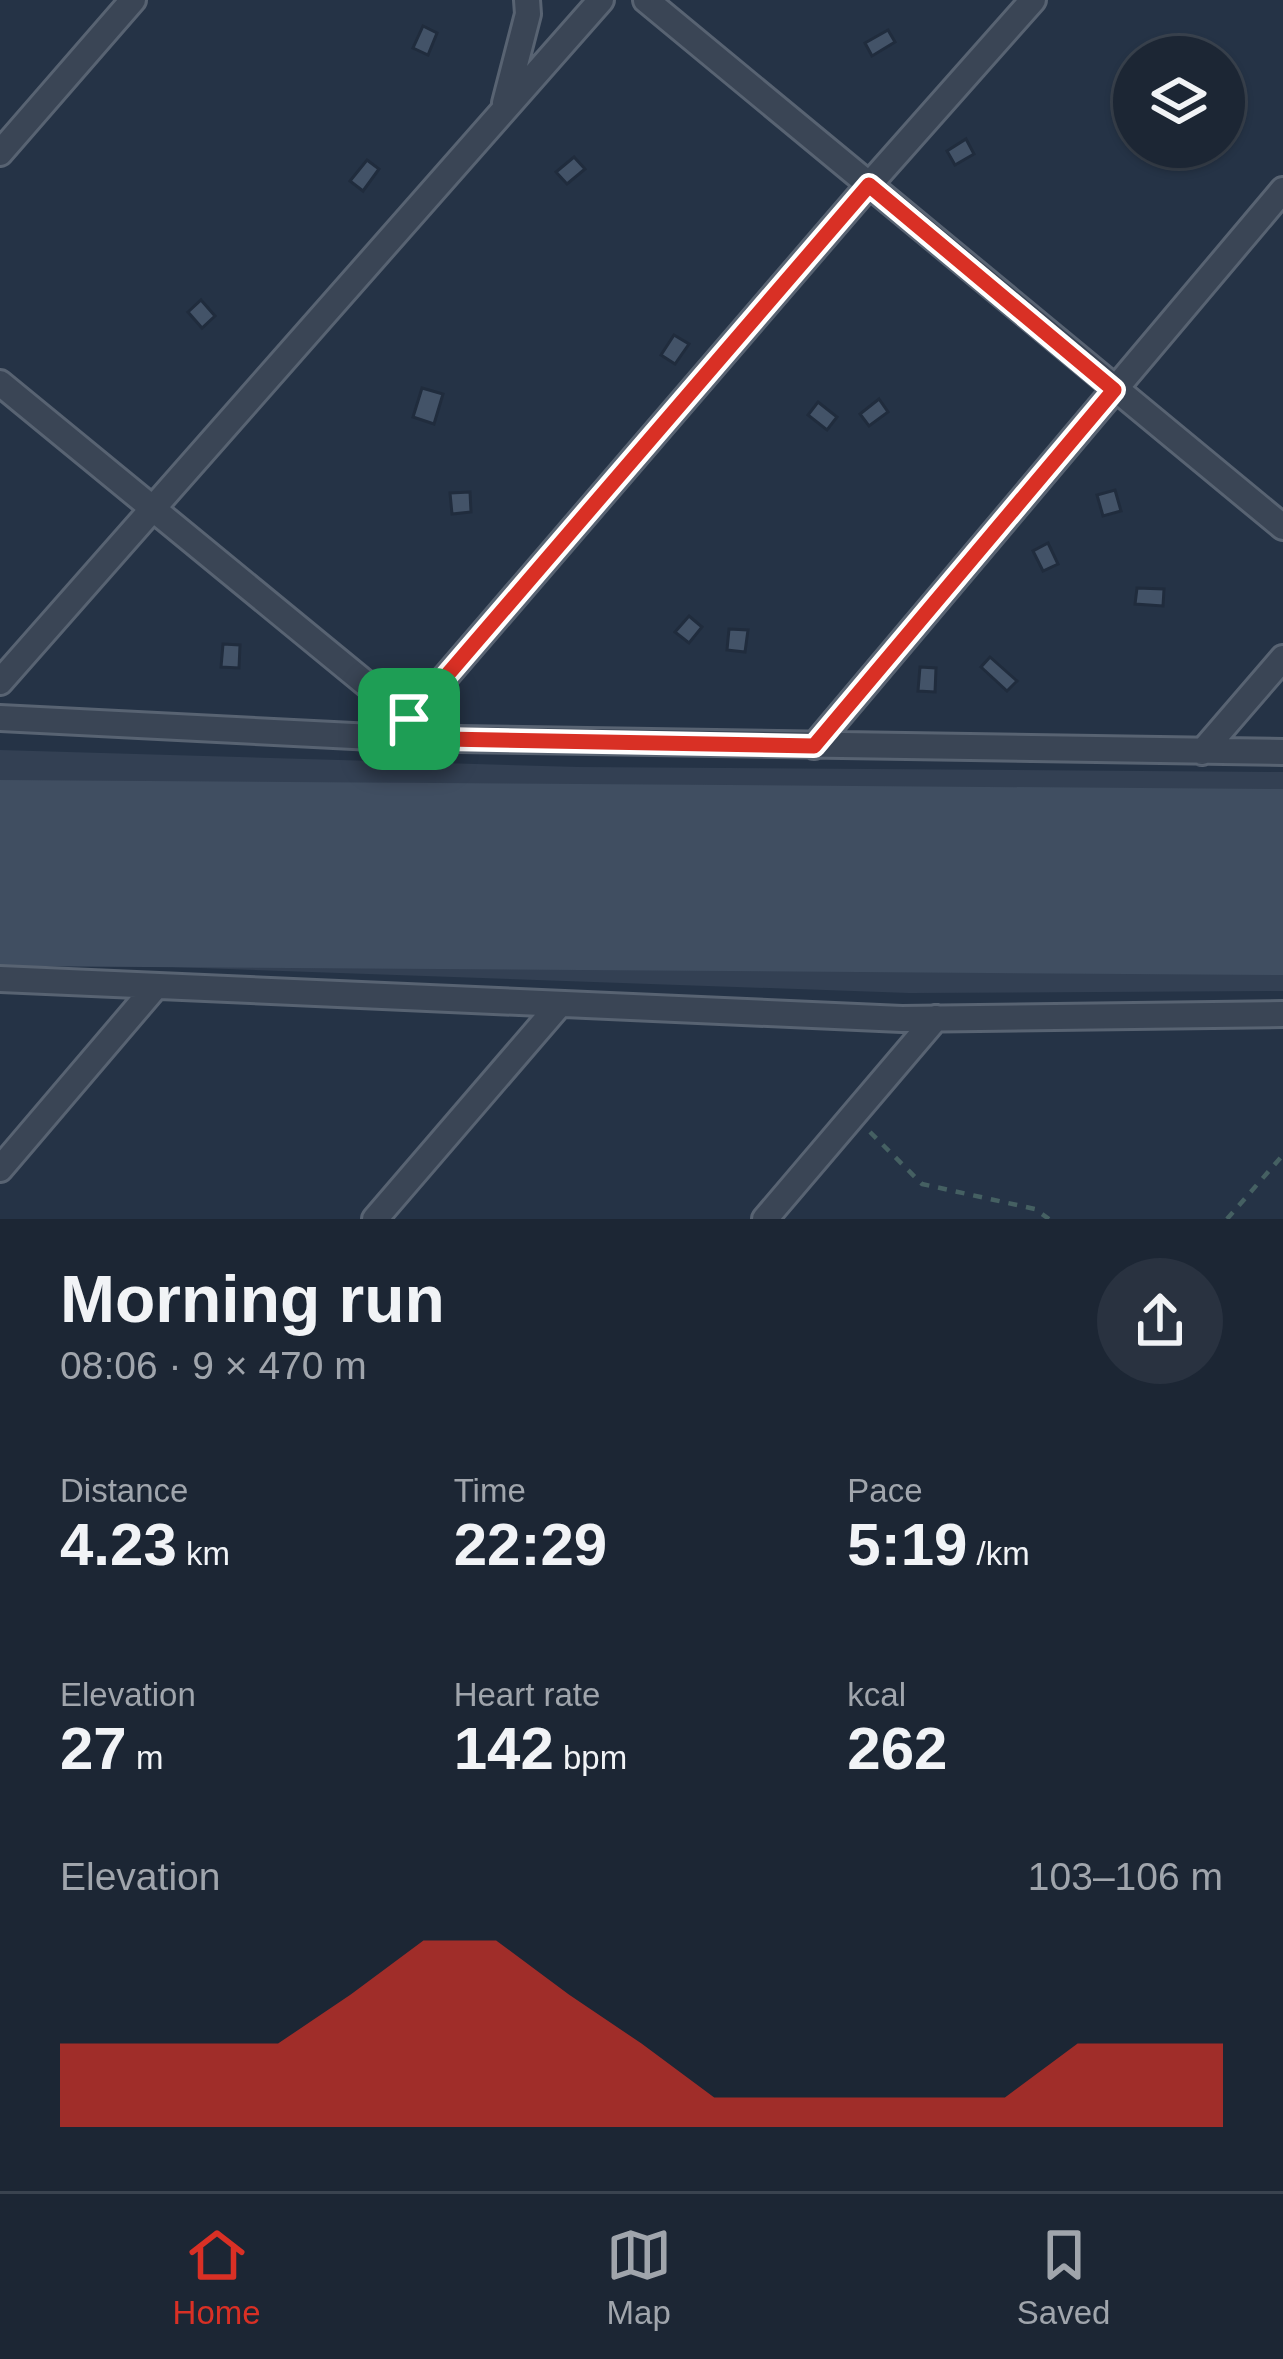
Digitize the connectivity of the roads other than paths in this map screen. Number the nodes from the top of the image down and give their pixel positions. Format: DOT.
graph roads {
  1 [pos="133,0"];
  2 [pos="526,0"];
  3 [pos="601,0"];
  4 [pos="646,0"];
  5 [pos="1033,0"];
  6 [pos="503,111"];
  7 [pos="0,153"];
  8 [pos="869,185"];
  9 [pos="1283,190"];
  10 [pos="0,383"];
  11 [pos="1114,390"];
  12 [pos="153,508"];
  13 [pos="1283,527"];
  14 [pos="1283,658"];
  15 [pos="0,682"];
  16 [pos="0,718"];
  17 [pos="401,729"];
  18 [pos="814,746"];
  19 [pos="1202,752"];
  20 [pos="1283,752"];
  21 [pos="0,979"];
  22 [pos="156,986"];
  23 [pos="560,1004"];
  24 [pos="1283,1014"];
  25 [pos="936,1018"];
  26 [pos="0,1169"];
  27 [pos="375,1219"];
  28 [pos="765,1219"];
  1 -- 7 [label="street"];
  2 -- 6 [label="street"];
  3 -- 6 [label="street"];
  4 -- 8 [label="street"];
  5 -- 8 [label="street"];
  6 -- 12 [label="street"];
  8 -- 11 [label="street"];
  8 -- 17 [label="street"];
  9 -- 11 [label="street"];
  10 -- 12 [label="street"];
  11 -- 13 [label="street"];
  11 -- 18 [label="street"];
  12 -- 15 [label="street"];
  12 -- 17 [label="street"];
  14 -- 19 [label="street"];
  16 -- 17 [label="street"];
  17 -- 18 [label="street"];
  18 -- 19 [label="street"];
  19 -- 20 [label="street"];
  21 -- 22 [label="street"];
  22 -- 23 [label="street"];
  22 -- 26 [label="street"];
  23 -- 25 [label="street"];
  23 -- 27 [label="street"];
  24 -- 25 [label="street"];
  25 -- 28 [label="street"];
}
